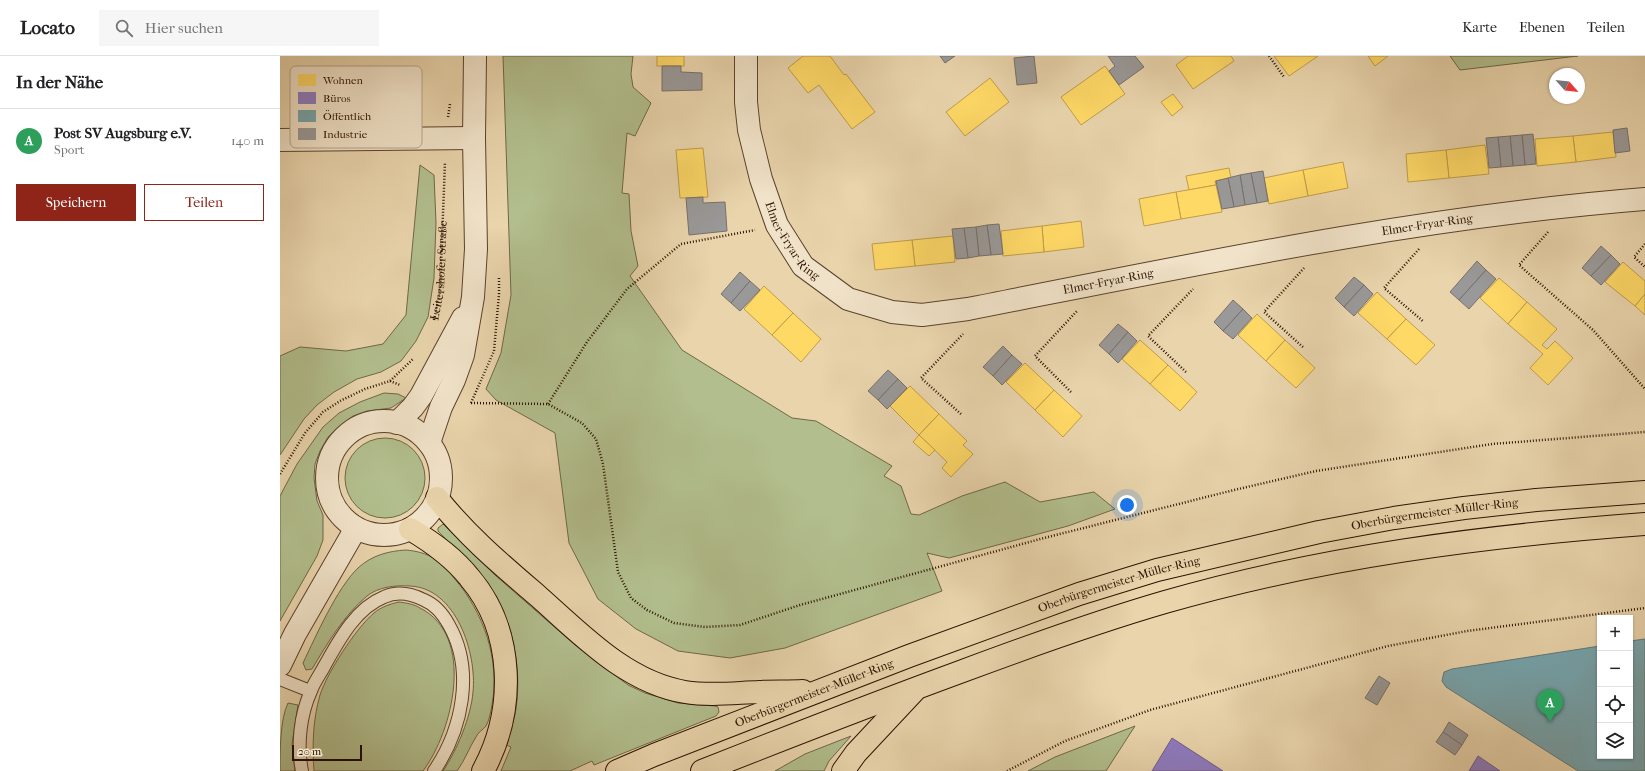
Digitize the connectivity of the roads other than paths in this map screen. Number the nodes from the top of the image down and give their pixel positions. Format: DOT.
graph roads {
  1 [pos="476,56"];
  2 [pos="746,56"];
  3 [pos="474,138"];
  4 [pos="422,139"];
  5 [pos="280,140"];
  6 [pos="290,140"];
  7 [pos="1645,199"];
  8 [pos="473,297"];
  9 [pos="397,423"];
  10 [pos="429,443"];
  11 [pos="1645,492"];
  12 [pos="437,498"];
  13 [pos="1645,524"];
  14 [pos="356,528"];
  15 [pos="410,529"];
  16 [pos="280,665"];
  17 [pos="280,679"];
  18 [pos="917,688"];
  19 [pos="310,691"];
  20 [pos="816,691"];
  21 [pos="302,771"];
  22 [pos="434,771"];
  23 [pos="483,771"];
  24 [pos="617,771"];
  25 [pos="702,771"];
  26 [pos="843,771"];
  1 -- 3 [label="street"];
  2 -- 7 [label="street, Elmer-Fryar-Ring"];
  3 -- 4 [label="street"];
  3 -- 8 [label="street"];
  5 -- 6 [label="street"];
  8 -- 9 [label="street"];
  8 -- 10 [label="street"];
  9 -- 10 [label="street"];
  9 -- 14 [label="street"];
  10 -- 12 [label="street"];
  11 -- 20 [label="highway, Oberbürgermeister-Müller-Ring"];
  12 -- 15 [label="street"];
  12 -- 20 [label="highway"];
  13 -- 18 [label="highway"];
  14 -- 15 [label="street"];
  14 -- 16 [label="street"];
  15 -- 23 [label="highway"];
  17 -- 19 [label="lane"];
  18 -- 25 [label="highway"];
  18 -- 26 [label="highway"];
  19 -- 21 [label="lane"];
  19 -- 22 [label="lane"];
  20 -- 24 [label="highway, Oberbürgermeister-Müller-Ring"];
}
